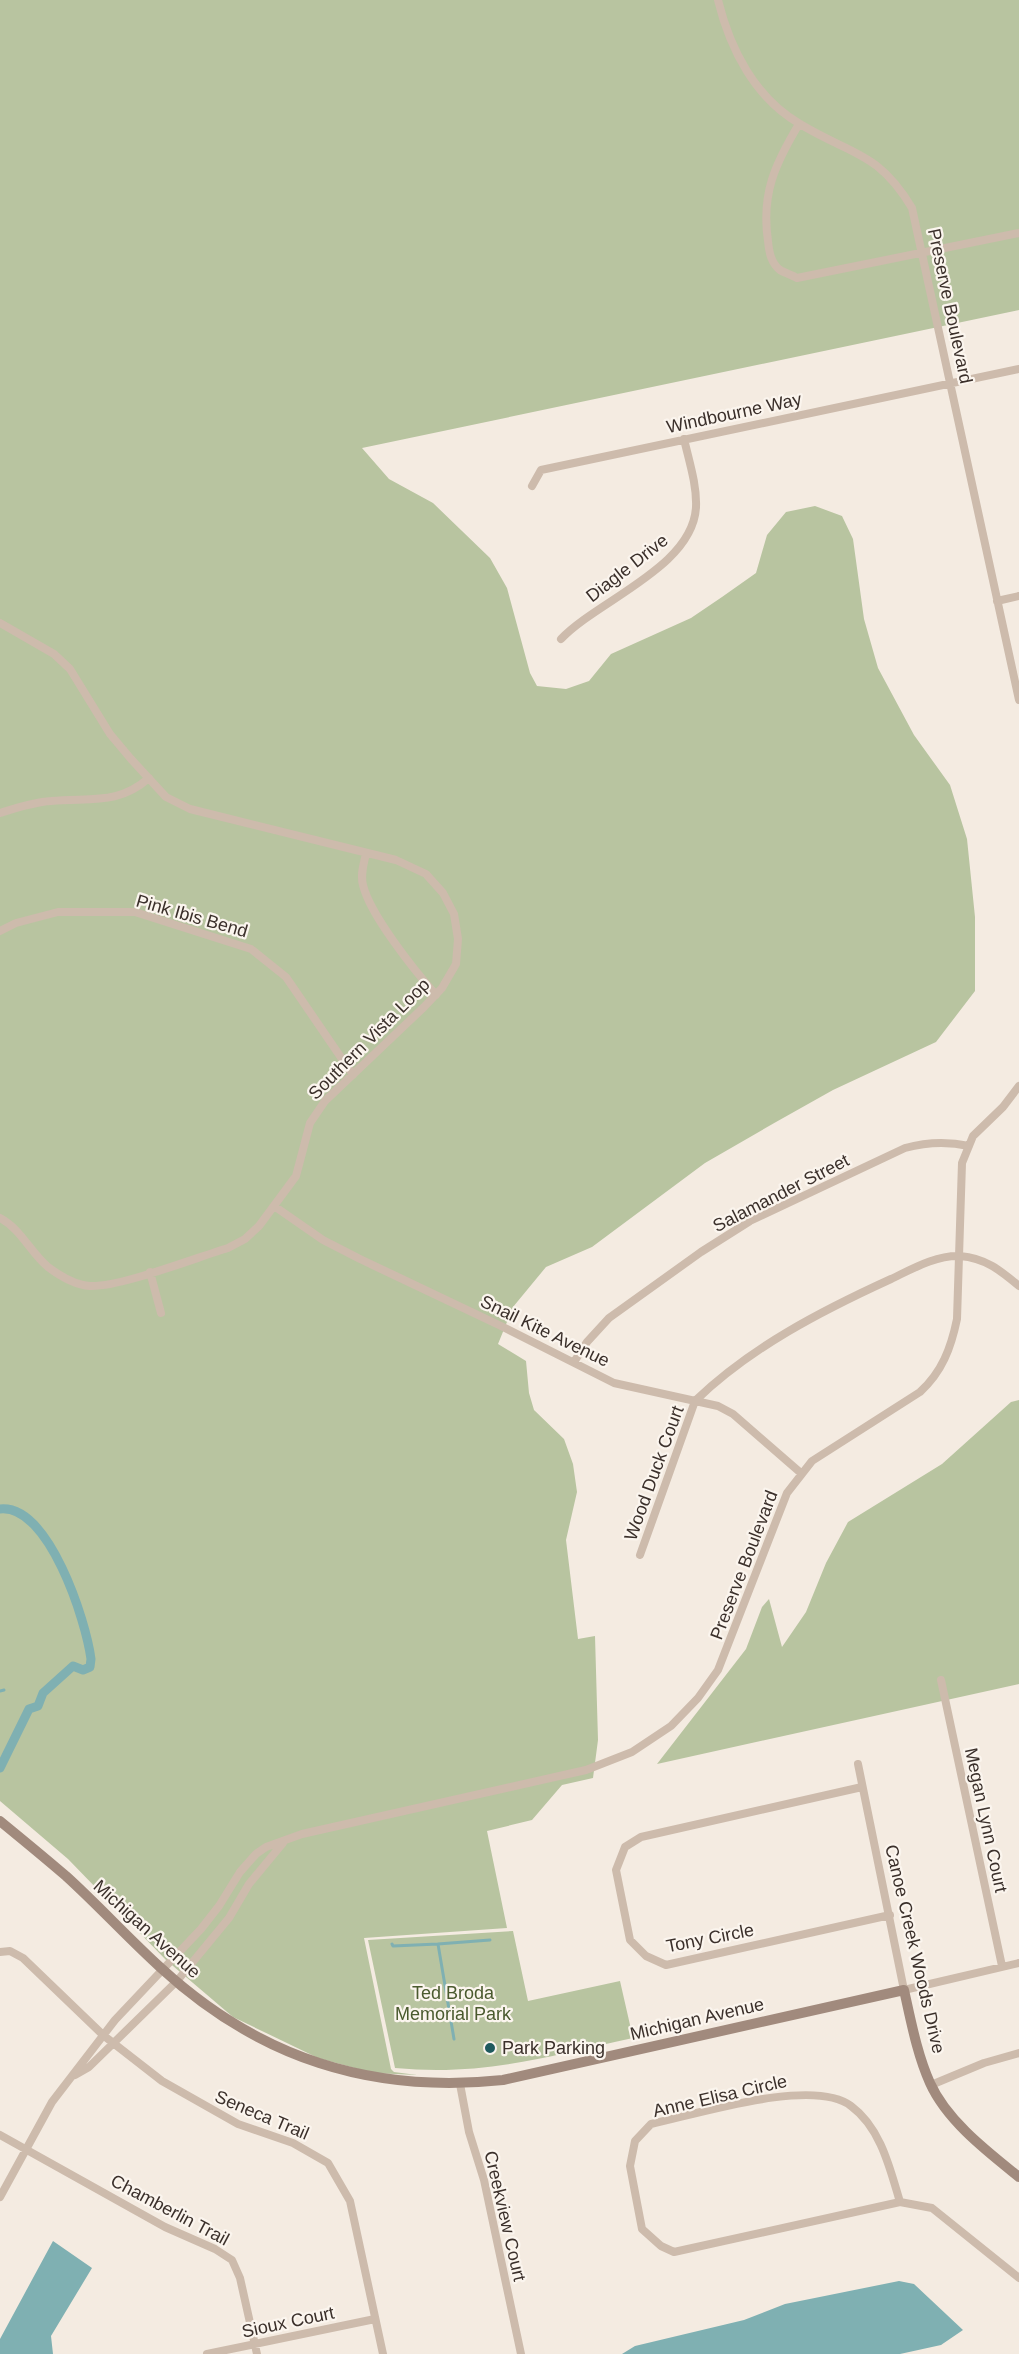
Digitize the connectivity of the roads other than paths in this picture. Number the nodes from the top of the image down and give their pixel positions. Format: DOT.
graph roads {
  1 [pos="718,0"];
  2 [pos="799,124"];
  3 [pos="1019,233"];
  4 [pos="924,253"];
  5 [pos="1019,369"];
  6 [pos="951,383"];
  7 [pos="684,439"];
  8 [pos="532,486"];
  9 [pos="1019,596"];
  10 [pos="997,601"];
  11 [pos="0,623"];
  12 [pos="561,639"];
  13 [pos="1019,700"];
  14 [pos="148,778"];
  15 [pos="0,813"];
  16 [pos="366,853"];
  17 [pos="0,931"];
  18 [pos="436,995"];
  19 [pos="353,1075"];
  20 [pos="1019,1086"];
  21 [pos="969,1146"];
  22 [pos="274,1206"];
  23 [pos="0,1218"];
  24 [pos="958,1256"];
  25 [pos="150,1272"];
  26 [pos="1019,1286"];
  27 [pos="161,1313"];
  28 [pos="574,1362"];
  29 [pos="695,1401"];
  30 [pos="802,1474"];
  31 [pos="640,1555"];
  32 [pos="941,1680"];
  33 [pos="858,1764"];
  34 [pos="862,1787"];
  35 [pos="0,1821"];
  36 [pos="284,1843"];
  37 [pos="890,1915"];
  38 [pos="0,1952"];
  39 [pos="1019,1964"];
  40 [pos="1002,1966"];
  41 [pos="162,1969"];
  42 [pos="177,1981"];
  43 [pos="904,1990"];
  44 [pos="103,2035"];
  45 [pos="113,2043"];
  46 [pos="1019,2052"];
  47 [pos="73,2076"];
  48 [pos="460,2084"];
  49 [pos="931,2085"];
  50 [pos="0,2135"];
  51 [pos="26,2148"];
  52 [pos="1019,2177"];
  53 [pos="0,2197"];
  54 [pos="900,2202"];
  55 [pos="1019,2278"];
  56 [pos="375,2319"];
  57 [pos="254,2344"];
  58 [pos="207,2354"];
  59 [pos="256,2354"];
  60 [pos="383,2354"];
  61 [pos="521,2354"];
  1 -- 2 [label="street, Preserve Boulevard"];
  2 -- 4 [label="street, Preserve Boulevard"];
  2 -- 4 [label="street"];
  3 -- 4 [label="street"];
  4 -- 6 [label="street, Preserve Boulevard"];
  5 -- 6 [label="street, Windbourne Way"];
  6 -- 7 [label="street, Windbourne Way"];
  6 -- 10 [label="street, Preserve Boulevard"];
  7 -- 8 [label="street, Windbourne Way"];
  7 -- 12 [label="street, Diagle Drive"];
  9 -- 10 [label="street"];
  10 -- 13 [label="street, Preserve Boulevard"];
  11 -- 14 [label="street, Southern Vista Loop"];
  14 -- 15 [label="street"];
  14 -- 16 [label="street, Southern Vista Loop"];
  16 -- 18 [label="street"];
  16 -- 18 [label="street, Southern Vista Loop"];
  17 -- 19 [label="street, Pink Ibis Bend"];
  18 -- 19 [label="street, Southern Vista Loop"];
  19 -- 22 [label="street, Southern Vista Loop"];
  20 -- 21 [label="street, Preserve Boulevard"];
  21 -- 24 [label="street, Preserve Boulevard"];
  21 -- 28 [label="street, Salamander Street"];
  22 -- 25 [label="street, Southern Vista Loop"];
  22 -- 28 [label="street, Snail Kite Avenue"];
  23 -- 25 [label="street, Southern Vista Loop"];
  24 -- 26 [label="street"];
  24 -- 29 [label="street"];
  24 -- 30 [label="street, Preserve Boulevard"];
  25 -- 27 [label="street"];
  28 -- 29 [label="street, Snail Kite Avenue"];
  29 -- 30 [label="street, Snail Kite Avenue"];
  29 -- 31 [label="street, Wood Duck Court"];
  30 -- 36 [label="street, Preserve Boulevard"];
  32 -- 40 [label="street, Megan Lynn Court"];
  33 -- 34 [label="street, Canoe Creek Woods Drive"];
  34 -- 37 [label="street, Canoe Creek Woods Drive"];
  34 -- 37 [label="street, Tony Circle"];
  35 -- 41 [label="street, Michigan Avenue"];
  36 -- 41 [label="street, Preserve Boulevard"];
  36 -- 42 [label="street, Preserve Boulevard"];
  37 -- 43 [label="street, Canoe Creek Woods Drive"];
  38 -- 44 [label="street, Seneca Trail"];
  39 -- 40 [label="street, Michigan Avenue"];
  40 -- 43 [label="street, Michigan Avenue"];
  41 -- 42 [label="street, Michigan Avenue"];
  41 -- 44 [label="street, Preserve Boulevard"];
  42 -- 45 [label="street, Preserve Boulevard"];
  42 -- 48 [label="street, Michigan Avenue"];
  43 -- 48 [label="street, Michigan Avenue"];
  43 -- 49 [label="street, Canoe Creek Woods Drive"];
  44 -- 45 [label="street, Seneca Trail"];
  44 -- 47 [label="street, Preserve Boulevard"];
  45 -- 47 [label="street, Preserve Boulevard"];
  45 -- 56 [label="street, Seneca Trail"];
  46 -- 49 [label="street"];
  47 -- 51 [label="street"];
  48 -- 61 [label="street, Creekview Court"];
  49 -- 52 [label="street, Canoe Creek Woods Drive"];
  50 -- 51 [label="street, Chamberlin Trail"];
  51 -- 53 [label="street"];
  51 -- 57 [label="street, Chamberlin Trail"];
  54 -- 54 [label="street, Anne Elisa Circle"];
  54 -- 55 [label="street, Anne Elisa Circle"];
  56 -- 57 [label="street, Sioux Court"];
  56 -- 60 [label="street, Seneca Trail"];
  57 -- 58 [label="street, Sioux Court"];
  57 -- 59 [label="street, Chamberlin Trail"];
}
